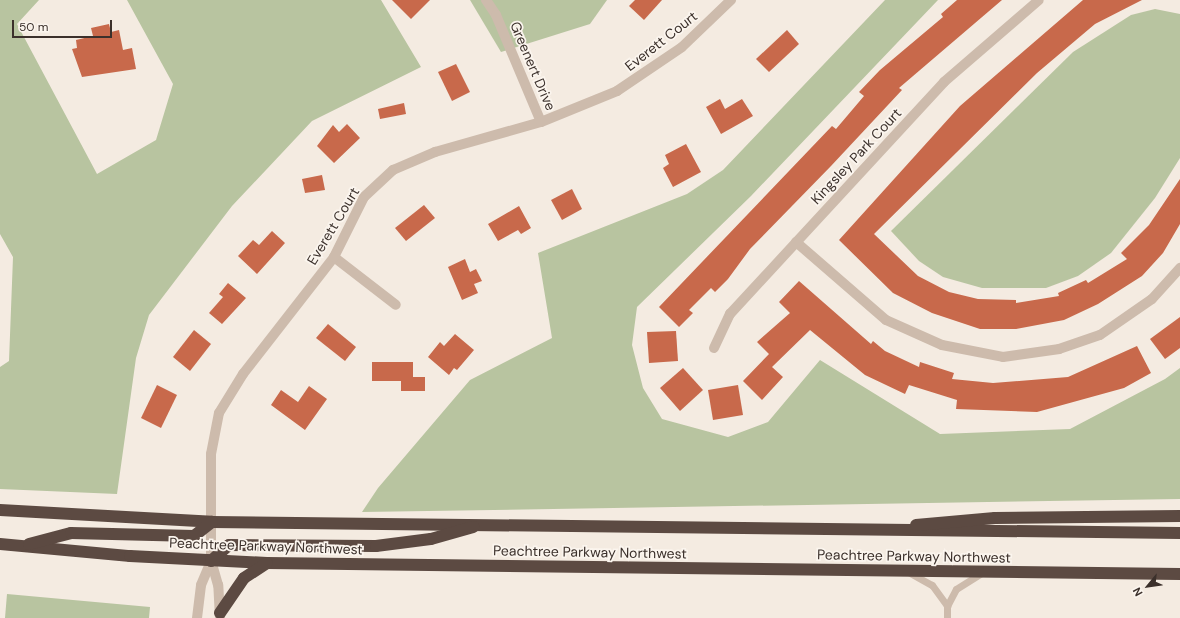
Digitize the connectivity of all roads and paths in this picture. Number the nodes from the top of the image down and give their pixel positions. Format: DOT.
graph roads {
  1 [pos="486,0"];
  2 [pos="731,0"];
  3 [pos="1039,0"];
  4 [pos="541,122"];
  5 [pos="796,242"];
  6 [pos="334,257"];
  7 [pos="1180,268"];
  8 [pos="396,305"];
  9 [pos="714,348"];
  10 [pos="0,510"];
  11 [pos="1180,516"];
  12 [pos="212,522"];
  13 [pos="482,524"];
  14 [pos="893,529"];
  15 [pos="1180,533"];
  16 [pos="0,544"];
  17 [pos="22,546"];
  18 [pos="211,561"];
  19 [pos="267,563"];
  20 [pos="904,570"];
  21 [pos="985,572"];
  22 [pos="1180,574"];
  23 [pos="947,606"];
  24 [pos="220,616"];
  25 [pos="197,618"];
  26 [pos="947,618"];
  1 -- 4 [label="street, Greenert Drive"];
  2 -- 4 [label="street, Everett Court"];
  3 -- 5 [label="street, Kingsley Park Court"];
  4 -- 6 [label="street, Everett Court"];
  5 -- 7 [label="street"];
  5 -- 9 [label="street, Kingsley Park Court"];
  6 -- 8 [label="street"];
  6 -- 12 [label="street, Everett Court"];
  10 -- 12 [label="highway, Peachtree Parkway Northwest"];
  11 -- 14 [label="highway"];
  12 -- 13 [label="highway, Peachtree Parkway Northwest"];
  12 -- 17 [label="highway"];
  12 -- 18 [label="street, Everett Court"];
  13 -- 14 [label="highway, Peachtree Parkway Northwest"];
  13 -- 18 [label="highway"];
  14 -- 15 [label="highway, Peachtree Parkway Northwest"];
  16 -- 17 [label="highway, Peachtree Parkway Northwest"];
  17 -- 18 [label="highway, Peachtree Parkway Northwest"];
  18 -- 19 [label="highway, Peachtree Parkway Northwest"];
  18 -- 24 [label="street"];
  18 -- 25 [label="street"];
  19 -- 20 [label="highway, Peachtree Parkway Northwest"];
  19 -- 24 [label="highway"];
  20 -- 21 [label="highway, Peachtree Parkway Northwest"];
  20 -- 23 [label="lane"];
  21 -- 22 [label="highway, Peachtree Parkway Northwest"];
  21 -- 23 [label="lane"];
  23 -- 26 [label="lane"];
}
